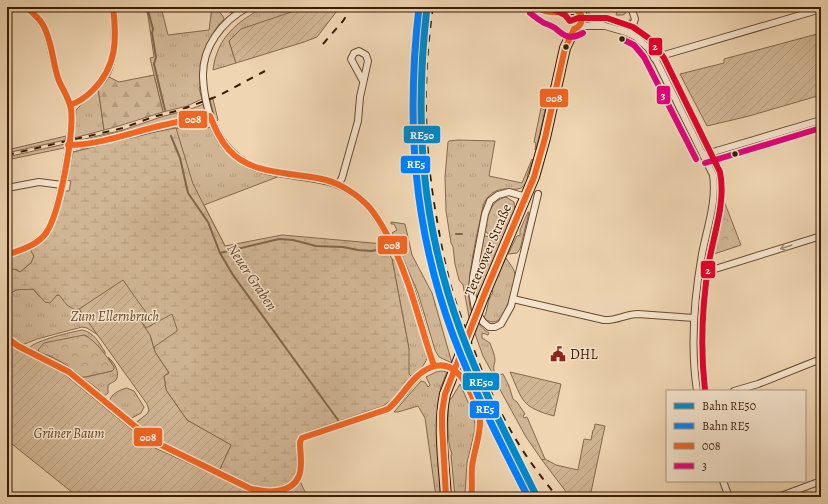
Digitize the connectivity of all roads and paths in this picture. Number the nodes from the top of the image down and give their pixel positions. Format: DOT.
graph roads {
  1 [pos="27,7"];
  2 [pos="113,7"];
  3 [pos="248,7"];
  4 [pos="631,7"];
  5 [pos="539,9"];
  6 [pos="821,9"];
  7 [pos="572,17"];
  8 [pos="605,26"];
  9 [pos="630,34"];
  10 [pos="654,58"];
  11 [pos="363,81"];
  12 [pos="70,105"];
  13 [pos="210,116"];
  14 [pos="821,120"];
  15 [pos="68,145"];
  16 [pos="703,155"];
  17 [pos="62,185"];
  18 [pos="338,185"];
  19 [pos="7,188"];
  20 [pos="538,194"];
  21 [pos="526,198"];
  22 [pos="821,236"];
  23 [pos="7,255"];
  24 [pos="699,274"];
  25 [pos="513,299"];
  26 [pos="694,318"];
  27 [pos="7,338"];
  28 [pos="821,359"];
  29 [pos="434,366"];
  30 [pos="698,390"];
  31 [pos="737,390"];
  32 [pos="821,481"];
  33 [pos="723,482"];
  34 [pos="260,494"];
  35 [pos="446,497"];
  36 [pos="471,497"];
  37 [pos="729,497"];
  38 [pos="778,497"];
  1 -- 12 [label="street"];
  2 -- 12 [label="street"];
  3 -- 13 [label="street"];
  4 -- 9 [label="street"];
  5 -- 7 [label="main road"];
  6 -- 10 [label="street"];
  7 -- 8 [label="street"];
  7 -- 8 [label="street"];
  7 -- 21 [label="main road, Teterower Straße"];
  8 -- 9 [label="street"];
  9 -- 10 [label="street"];
  10 -- 16 [label="street"];
  11 -- 18 [label="street"];
  12 -- 15 [label="street"];
  13 -- 15 [label="street"];
  13 -- 18 [label="street"];
  14 -- 16 [label="street"];
  15 -- 17 [label="street"];
  16 -- 24 [label="street"];
  17 -- 19 [label="street"];
  17 -- 23 [label="street"];
  18 -- 29 [label="street"];
  20 -- 25 [label="street, Teterower Straße"];
  21 -- 25 [label="street, Teterower Straße"];
  21 -- 35 [label="main road, Teterower Straße, bridge"];
  22 -- 24 [label="street, one-way"];
  24 -- 26 [label="street"];
  25 -- 26 [label="street"];
  26 -- 30 [label="street"];
  27 -- 34 [label="street"];
  28 -- 31 [label="street"];
  29 -- 34 [label="street"];
  29 -- 36 [label="street"];
  32 -- 38 [label="street"];
  33 -- 37 [label="street"];
}
